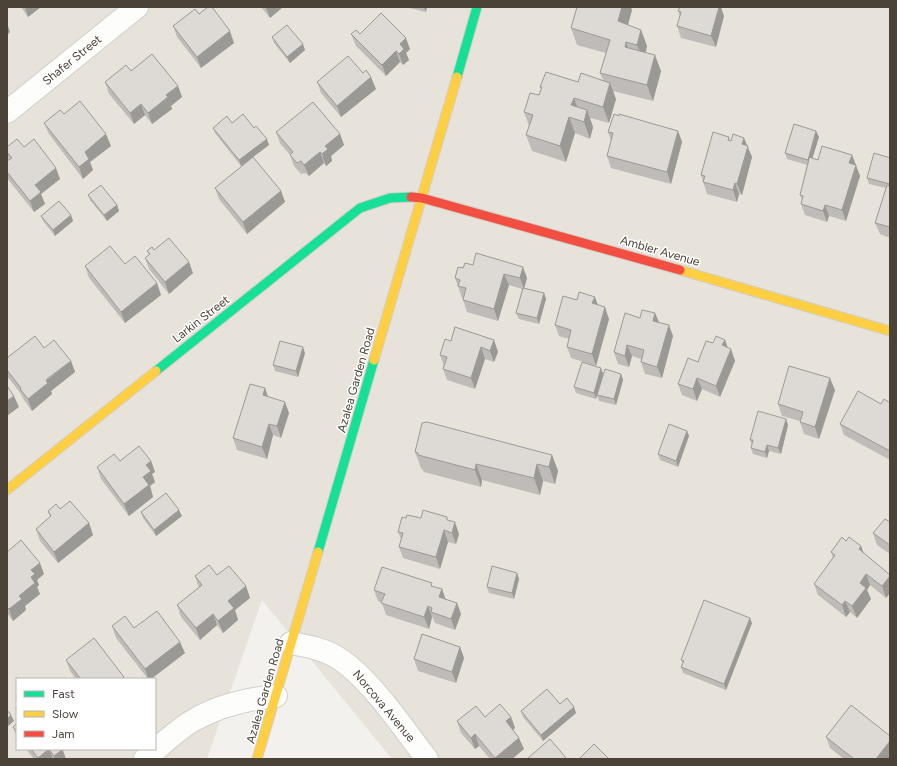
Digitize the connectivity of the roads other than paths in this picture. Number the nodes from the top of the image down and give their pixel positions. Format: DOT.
graph roads {
  1 [pos="137,7"];
  2 [pos="477,7"];
  3 [pos="7,112"];
  4 [pos="422,198"];
  5 [pos="890,331"];
  6 [pos="7,490"];
  7 [pos="291,644"];
  8 [pos="276,696"];
  9 [pos="145,759"];
  10 [pos="258,759"];
  11 [pos="427,759"];
  1 -- 3 [label="street, Shafer Street"];
  2 -- 4 [label="street, Azalea Garden Road"];
  4 -- 5 [label="street, Ambler Avenue"];
  4 -- 6 [label="street, Larkin Street"];
  4 -- 7 [label="street, Azalea Garden Road"];
  7 -- 8 [label="street, Azalea Garden Road"];
  7 -- 11 [label="street, Norcova Avenue"];
  8 -- 9 [label="street"];
  8 -- 10 [label="street, Azalea Garden Road"];
}
